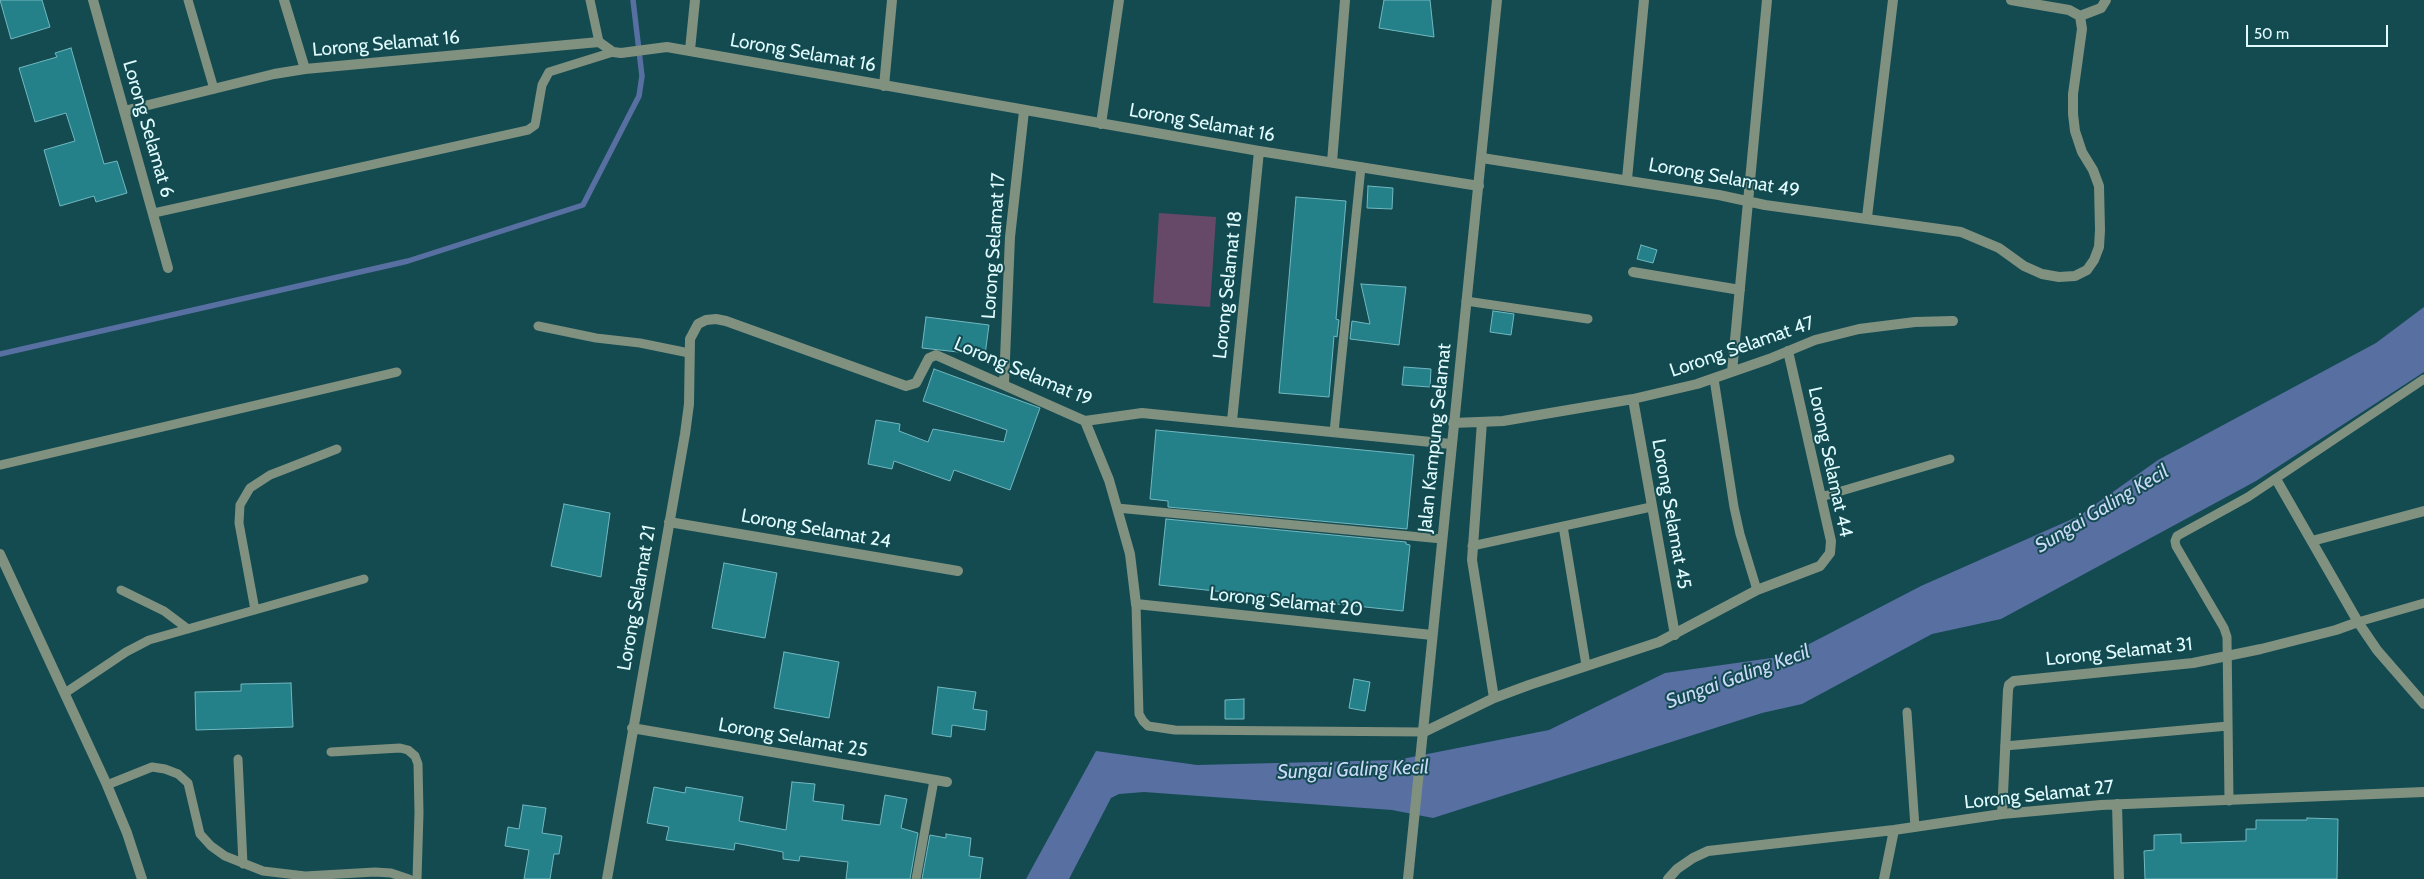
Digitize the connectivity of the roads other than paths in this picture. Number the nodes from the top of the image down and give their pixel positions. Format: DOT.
graph roads {
  1 [pos="93,0"];
  2 [pos="188,0"];
  3 [pos="284,0"];
  4 [pos="590,0"];
  5 [pos="695,0"];
  6 [pos="892,0"];
  7 [pos="1119,0"];
  8 [pos="1345,0"];
  9 [pos="1497,0"];
  10 [pos="1644,0"];
  11 [pos="1767,0"];
  12 [pos="1893,0"];
  13 [pos="2011,0"];
  14 [pos="2106,0"];
  15 [pos="2080,16"];
  16 [pos="599,42"];
  17 [pos="690,50"];
  18 [pos="612,52"];
  19 [pos="305,69"];
  20 [pos="884,86"];
  21 [pos="214,88"];
  22 [pos="124,111"];
  23 [pos="1024,111"];
  24 [pos="1101,124"];
  25 [pos="1259,151"];
  26 [pos="1482,158"];
  27 [pos="1332,162"];
  28 [pos="1361,167"];
  29 [pos="1627,179"];
  30 [pos="1479,186"];
  31 [pos="1749,201"];
  32 [pos="154,214"];
  33 [pos="1867,217"];
  34 [pos="168,268"];
  35 [pos="1633,272"];
  36 [pos="1740,290"];
  37 [pos="1466,300"];
  38 [pos="1588,319"];
  39 [pos="1953,321"];
  40 [pos="698,324"];
  41 [pos="538,326"];
  42 [pos="1788,351"];
  43 [pos="689,353"];
  44 [pos="397,372"];
  45 [pos="1732,372"];
  46 [pos="1714,379"];
  47 [pos="2424,379"];
  48 [pos="1004,383"];
  49 [pos="1633,399"];
  50 [pos="1085,421"];
  51 [pos="1232,422"];
  52 [pos="1482,422"];
  53 [pos="1453,423"];
  54 [pos="1334,432"];
  55 [pos="1451,444"];
  56 [pos="337,449"];
  57 [pos="1950,459"];
  58 [pos="0,465"];
  59 [pos="2276,479"];
  60 [pos="1821,497"];
  61 [pos="1651,507"];
  62 [pos="1118,508"];
  63 [pos="2424,511"];
  64 [pos="668,522"];
  65 [pos="1563,526"];
  66 [pos="1442,539"];
  67 [pos="2312,542"];
  68 [pos="1472,546"];
  69 [pos="0,554"];
  70 [pos="958,571"];
  71 [pos="364,579"];
  72 [pos="121,590"];
  73 [pos="1757,590"];
  74 [pos="2424,603"];
  75 [pos="1136,604"];
  76 [pos="255,610"];
  77 [pos="2358,622"];
  78 [pos="188,629"];
  79 [pos="1432,635"];
  80 [pos="1675,635"];
  81 [pos="2228,656"];
  82 [pos="1586,665"];
  83 [pos="65,693"];
  84 [pos="1494,698"];
  85 [pos="2424,704"];
  86 [pos="1907,712"];
  87 [pos="2228,726"];
  88 [pos="632,728"];
  89 [pos="1424,732"];
  90 [pos="2005,746"];
  91 [pos="331,752"];
  92 [pos="238,759"];
  93 [pos="934,780"];
  94 [pos="947,782"];
  95 [pos="107,785"];
  96 [pos="2424,792"];
  97 [pos="2229,800"];
  98 [pos="2118,804"];
  99 [pos="2002,814"];
  100 [pos="1915,827"];
  101 [pos="1894,830"];
  102 [pos="243,864"];
  103 [pos="142,879"];
  104 [pos="409,879"];
  105 [pos="417,879"];
  106 [pos="607,879"];
  107 [pos="916,879"];
  108 [pos="1408,879"];
  109 [pos="1668,879"];
  110 [pos="1884,879"];
  111 [pos="2119,879"];
  1 -- 22 [label="street, Lorong Selamat 6"];
  2 -- 21 [label="lane"];
  3 -- 19 [label="street"];
  4 -- 16 [label="lane"];
  5 -- 17 [label="street"];
  6 -- 20 [label="street"];
  7 -- 24 [label="street"];
  8 -- 27 [label="street"];
  9 -- 26 [label="street, Jalan Kampung Selamat"];
  10 -- 29 [label="street"];
  11 -- 31 [label="street"];
  12 -- 33 [label="street"];
  13 -- 15 [label="street"];
  14 -- 15 [label="street"];
  15 -- 33 [label="street, Lorong Selamat 49"];
  16 -- 18 [label="street"];
  16 -- 19 [label="street, Lorong Selamat 16"];
  17 -- 18 [label="street, Lorong Selamat 16"];
  17 -- 20 [label="street, Lorong Selamat 16"];
  18 -- 32 [label="lane"];
  19 -- 21 [label="street, Lorong Selamat 16"];
  20 -- 23 [label="street, Lorong Selamat 16"];
  21 -- 22 [label="street, Lorong Selamat 16"];
  22 -- 32 [label="street, Lorong Selamat 6"];
  23 -- 24 [label="street, Lorong Selamat 16"];
  23 -- 48 [label="street, Lorong Selamat 17"];
  24 -- 25 [label="street, Lorong Selamat 16"];
  25 -- 27 [label="street, Lorong Selamat 16"];
  25 -- 51 [label="street, Lorong Selamat 18"];
  26 -- 29 [label="street, Lorong Selamat 49"];
  26 -- 30 [label="street, Jalan Kampung Selamat"];
  27 -- 28 [label="street, Lorong Selamat 16"];
  28 -- 30 [label="street, Lorong Selamat 16"];
  28 -- 54 [label="lane"];
  29 -- 31 [label="street, Lorong Selamat 49"];
  30 -- 37 [label="street, Jalan Kampung Selamat"];
  31 -- 33 [label="street, Lorong Selamat 49"];
  31 -- 36 [label="street"];
  32 -- 34 [label="street, Lorong Selamat 6"];
  35 -- 36 [label="street"];
  36 -- 45 [label="street"];
  37 -- 38 [label="lane"];
  37 -- 53 [label="street, Jalan Kampung Selamat"];
  39 -- 42 [label="street, Lorong Selamat 47"];
  40 -- 43 [label="street, Lorong Selamat 21"];
  40 -- 48 [label="street, Lorong Selamat 19"];
  41 -- 43 [label="lane"];
  42 -- 45 [label="street, Lorong Selamat 47"];
  42 -- 60 [label="street, Lorong Selamat 44"];
  43 -- 64 [label="street, Lorong Selamat 21"];
  44 -- 58 [label="lane"];
  45 -- 46 [label="street, Lorong Selamat 47"];
  46 -- 49 [label="street, Lorong Selamat 47"];
  46 -- 73 [label="lane"];
  47 -- 59 [label="lane"];
  48 -- 50 [label="street, Lorong Selamat 19"];
  49 -- 52 [label="street, Lorong Selamat 47"];
  49 -- 61 [label="street, Lorong Selamat 45"];
  50 -- 51 [label="street, Lorong Selamat 19"];
  50 -- 62 [label="street"];
  51 -- 54 [label="street, Lorong Selamat 19"];
  52 -- 53 [label="street, Lorong Selamat 47"];
  52 -- 68 [label="street"];
  53 -- 55 [label="street, Jalan Kampung Selamat"];
  54 -- 55 [label="street, Lorong Selamat 19"];
  55 -- 66 [label="street, Jalan Kampung Selamat"];
  56 -- 76 [label="lane"];
  57 -- 60 [label="lane"];
  59 -- 67 [label="street"];
  59 -- 81 [label="lane"];
  60 -- 73 [label="street, Lorong Selamat 44"];
  61 -- 65 [label="lane"];
  61 -- 80 [label="street, Lorong Selamat 45"];
  62 -- 66 [label="lane"];
  62 -- 75 [label="street"];
  63 -- 67 [label="street"];
  64 -- 70 [label="street, Lorong Selamat 24"];
  64 -- 88 [label="street, Lorong Selamat 21"];
  65 -- 68 [label="lane"];
  65 -- 82 [label="lane"];
  66 -- 79 [label="street, Jalan Kampung Selamat"];
  67 -- 77 [label="street"];
  68 -- 84 [label="street"];
  69 -- 83 [label="street"];
  71 -- 76 [label="lane"];
  72 -- 78 [label="lane"];
  73 -- 80 [label="street, Lorong Selamat 44"];
  74 -- 77 [label="lane"];
  75 -- 79 [label="street, Lorong Selamat 20"];
  75 -- 89 [label="lane"];
  76 -- 78 [label="lane"];
  77 -- 81 [label="street, Lorong Selamat 31"];
  77 -- 85 [label="street"];
  78 -- 83 [label="lane"];
  79 -- 89 [label="street, Jalan Kampung Selamat"];
  80 -- 82 [label="street, Lorong Selamat 44"];
  81 -- 87 [label="lane"];
  81 -- 90 [label="street, Lorong Selamat 31"];
  82 -- 84 [label="street, Lorong Selamat 44"];
  83 -- 95 [label="street"];
  84 -- 89 [label="street, Lorong Selamat 44"];
  86 -- 100 [label="lane"];
  87 -- 90 [label="lane"];
  87 -- 97 [label="lane"];
  88 -- 93 [label="street, Lorong Selamat 25"];
  88 -- 106 [label="street, Lorong Selamat 21"];
  89 -- 108 [label="street, Jalan Kampung Selamat"];
  90 -- 99 [label="street, Lorong Selamat 31"];
  91 -- 105 [label="lane"];
  92 -- 102 [label="lane"];
  93 -- 94 [label="street, Lorong Selamat 25"];
  93 -- 107 [label="lane"];
  95 -- 102 [label="lane"];
  95 -- 103 [label="street"];
  96 -- 97 [label="street, Lorong Selamat 27"];
  97 -- 98 [label="street, Lorong Selamat 27"];
  98 -- 99 [label="street, Lorong Selamat 27"];
  98 -- 111 [label="street"];
  99 -- 100 [label="street, Lorong Selamat 27"];
  100 -- 101 [label="street, Lorong Selamat 27"];
  101 -- 109 [label="street, Lorong Selamat 27"];
  101 -- 110 [label="street"];
  102 -- 104 [label="lane"];
}
